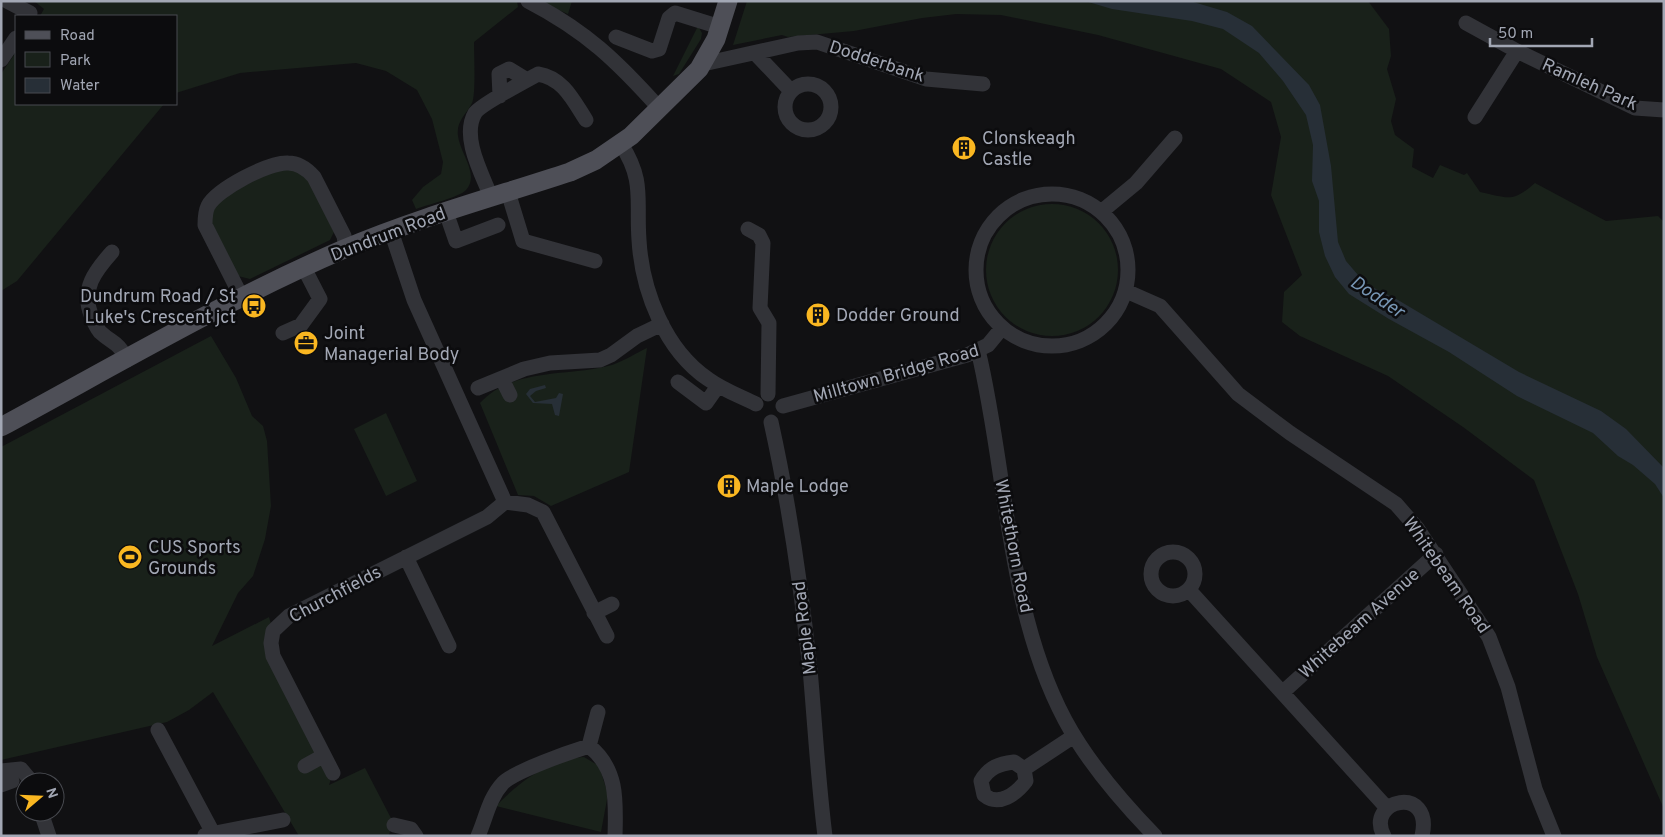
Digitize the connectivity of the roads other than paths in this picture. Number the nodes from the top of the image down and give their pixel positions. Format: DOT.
graph roads {
  1 [pos="7,1"];
  2 [pos="528,1"];
  3 [pos="728,1"];
  4 [pos="32,10"];
  5 [pos="1466,23"];
  6 [pos="720,27"];
  7 [pos="616,36"];
  8 [pos="15,39"];
  9 [pos="1517,51"];
  10 [pos="755,53"];
  11 [pos="1,60"];
  12 [pos="703,64"];
  13 [pos="983,84"];
  14 [pos="791,91"];
  15 [pos="660,109"];
  16 [pos="1664,110"];
  17 [pos="1475,117"];
  18 [pos="586,120"];
  19 [pos="1175,138"];
  20 [pos="620,144"];
  21 [pos="499,195"];
  22 [pos="446,212"];
  23 [pos="1101,212"];
  24 [pos="498,225"];
  25 [pos="748,229"];
  26 [pos="391,231"];
  27 [pos="346,249"];
  28 [pos="112,252"];
  29 [pos="595,261"];
  30 [pos="304,268"];
  31 [pos="1126,291"];
  32 [pos="242,298"];
  33 [pos="662,324"];
  34 [pos="1002,328"];
  35 [pos="283,333"];
  36 [pos="978,350"];
  37 [pos="127,360"];
  38 [pos="502,379"];
  39 [pos="678,382"];
  40 [pos="718,386"];
  41 [pos="478,388"];
  42 [pos="768,394"];
  43 [pos="510,396"];
  44 [pos="756,404"];
  45 [pos="783,406"];
  46 [pos="771,422"];
  47 [pos="1,427"];
  48 [pos="505,502"];
  49 [pos="1436,554"];
  50 [pos="406,557"];
  51 [pos="1189,590"];
  52 [pos="612,604"];
  53 [pos="594,613"];
  54 [pos="607,636"];
  55 [pos="449,646"];
  56 [pos="1283,692"];
  57 [pos="598,712"];
  58 [pos="158,730"];
  59 [pos="1074,736"];
  60 [pos="588,746"];
  61 [pos="323,756"];
  62 [pos="305,766"];
  63 [pos="1024,769"];
  64 [pos="24,772"];
  65 [pos="333,773"];
  66 [pos="5,779"];
  67 [pos="1387,808"];
  68 [pos="283,820"];
  69 [pos="44,822"];
  70 [pos="394,825"];
  71 [pos="208,834"];
  72 [pos="49,836"];
  73 [pos="416,836"];
  74 [pos="478,836"];
  75 [pos="615,836"];
  76 [pos="826,836"];
  77 [pos="1155,836"];
  78 [pos="1384,836"];
  79 [pos="1422,836"];
  80 [pos="1554,836"];
  1 -- 4 [label="street"];
  2 -- 15 [label="street"];
  3 -- 6 [label="main road, Dundrum Road"];
  5 -- 9 [label="street, Ramleh Park"];
  6 -- 7 [label="street"];
  6 -- 12 [label="main road, Dundrum Road"];
  8 -- 11 [label="street"];
  9 -- 16 [label="street, Ramleh Park"];
  9 -- 17 [label="street"];
  10 -- 12 [label="street, Dodderbank"];
  10 -- 13 [label="street, Dodderbank"];
  10 -- 14 [label="street"];
  12 -- 15 [label="main road, Dundrum Road"];
  15 -- 20 [label="main road, Dundrum Road"];
  18 -- 21 [label="street"];
  19 -- 23 [label="street"];
  20 -- 21 [label="main road, Dundrum Road"];
  20 -- 33 [label="street"];
  21 -- 22 [label="main road, Dundrum Road"];
  21 -- 29 [label="street"];
  22 -- 24 [label="street"];
  22 -- 26 [label="main road, Dundrum Road"];
  23 -- 31 [label="street"];
  23 -- 34 [label="street"];
  25 -- 42 [label="street"];
  26 -- 27 [label="main road, Dundrum Road"];
  26 -- 48 [label="street"];
  27 -- 30 [label="main road, Dundrum Road"];
  27 -- 32 [label="street"];
  28 -- 37 [label="street"];
  30 -- 32 [label="main road, Dundrum Road"];
  30 -- 35 [label="street"];
  31 -- 34 [label="street"];
  31 -- 49 [label="street, Whitebeam Road"];
  32 -- 37 [label="main road, Dundrum Road"];
  33 -- 38 [label="street"];
  33 -- 40 [label="street"];
  34 -- 36 [label="street, Milltown Bridge Road"];
  36 -- 45 [label="street, Milltown Bridge Road"];
  36 -- 59 [label="street, Whitethorn Road"];
  37 -- 47 [label="main road, Dundrum Road"];
  38 -- 41 [label="street"];
  38 -- 43 [label="street"];
  39 -- 40 [label="street"];
  40 -- 44 [label="street"];
  42 -- 44 [label="street"];
  42 -- 45 [label="street"];
  44 -- 46 [label="street"];
  45 -- 46 [label="street"];
  46 -- 76 [label="street, Maple Road"];
  48 -- 50 [label="street, Churchfields"];
  48 -- 53 [label="street"];
  49 -- 56 [label="street, Whitebeam Avenue"];
  49 -- 80 [label="street, Whitebeam Road"];
  50 -- 55 [label="street"];
  50 -- 61 [label="street, Churchfields"];
  51 -- 56 [label="street, Whitebeam Avenue"];
  52 -- 53 [label="street"];
  53 -- 54 [label="street"];
  56 -- 67 [label="street, Whitebeam Avenue"];
  57 -- 60 [label="street"];
  58 -- 71 [label="street"];
  59 -- 63 [label="street"];
  59 -- 77 [label="street, Whitethorn Road"];
  60 -- 74 [label="street"];
  60 -- 75 [label="street"];
  61 -- 62 [label="street"];
  61 -- 65 [label="street, Churchfields"];
  64 -- 66 [label="street"];
  67 -- 78 [label="street"];
  67 -- 79 [label="street"];
  68 -- 71 [label="street"];
  69 -- 72 [label="street"];
  70 -- 73 [label="street"];
}
